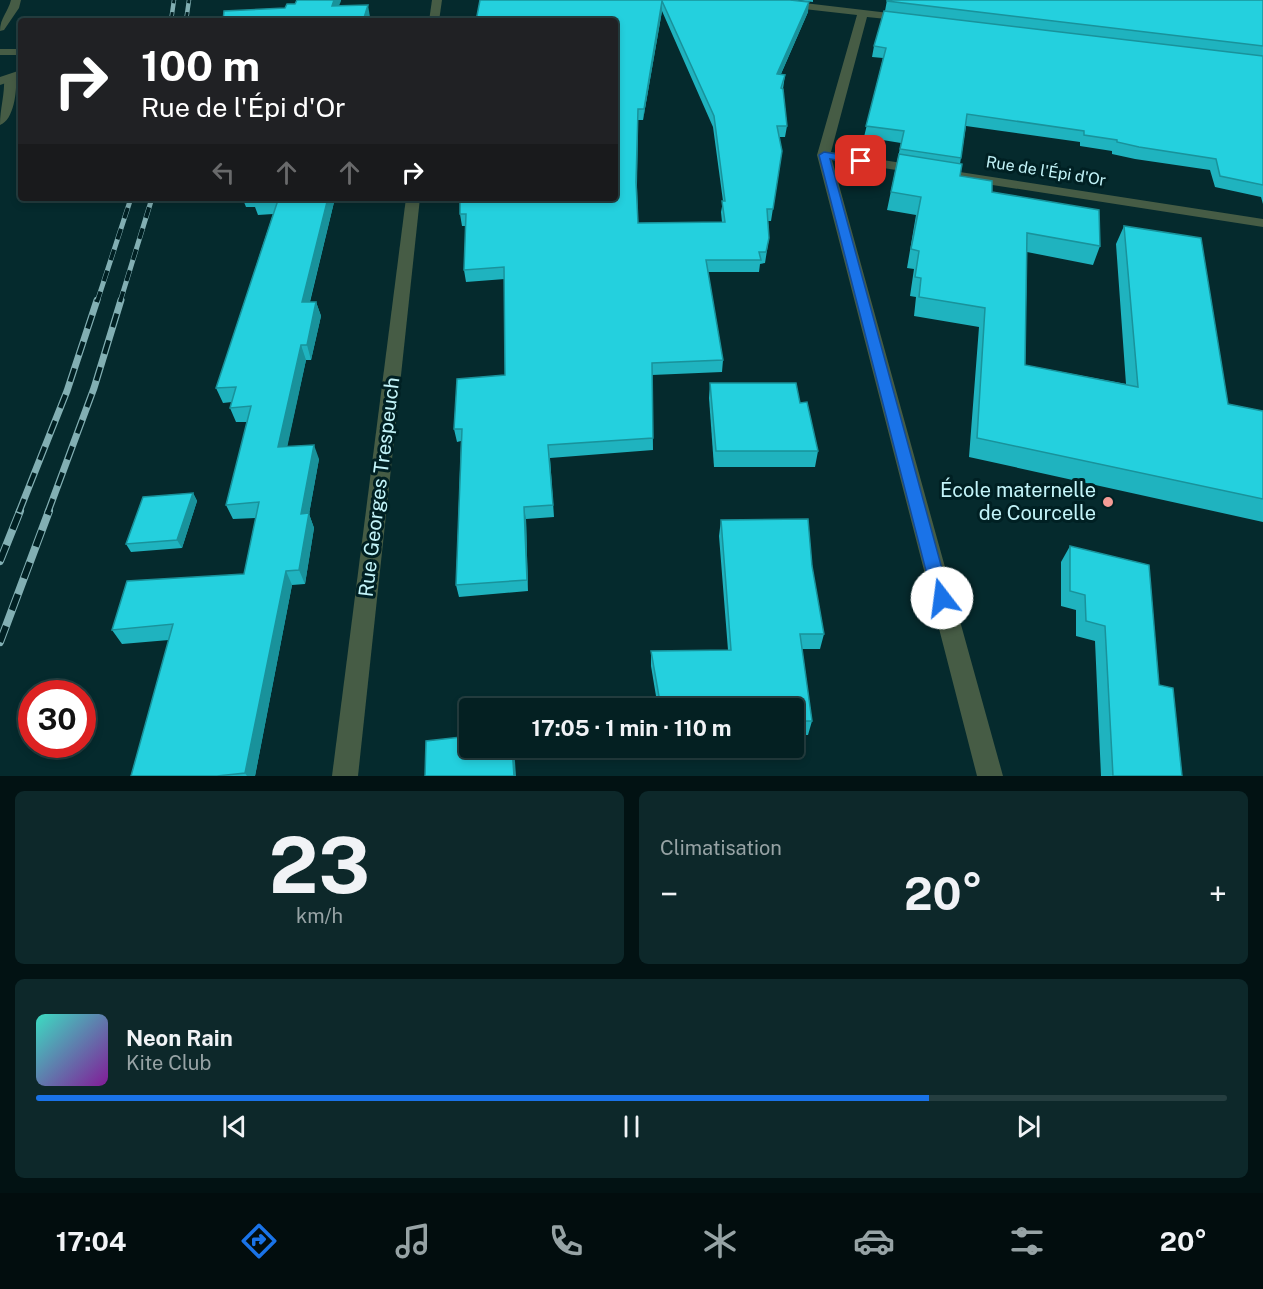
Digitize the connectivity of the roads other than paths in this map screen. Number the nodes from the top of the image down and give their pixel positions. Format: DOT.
graph roads {
  1 [pos="16,0"];
  2 [pos="437,0"];
  3 [pos="752,0"];
  4 [pos="863,13"];
  5 [pos="434,18"];
  6 [pos="922,20"];
  7 [pos="0,28"];
  8 [pos="0,52"];
  9 [pos="18,52"];
  10 [pos="10,78"];
  11 [pos="0,121"];
  12 [pos="824,155"];
  13 [pos="413,201"];
  14 [pos="1263,223"];
  15 [pos="345,776"];
  16 [pos="990,776"];
  1 -- 7 [label="street"];
  2 -- 5 [label="street"];
  3 -- 4 [label="street"];
  4 -- 6 [label="street"];
  4 -- 12 [label="street"];
  8 -- 9 [label="street"];
  10 -- 11 [label="street"];
  12 -- 14 [label="street, Rue de l'Épi d'Or"];
  12 -- 16 [label="street"];
  13 -- 15 [label="street, Rue Georges Trespeuch"];
}
